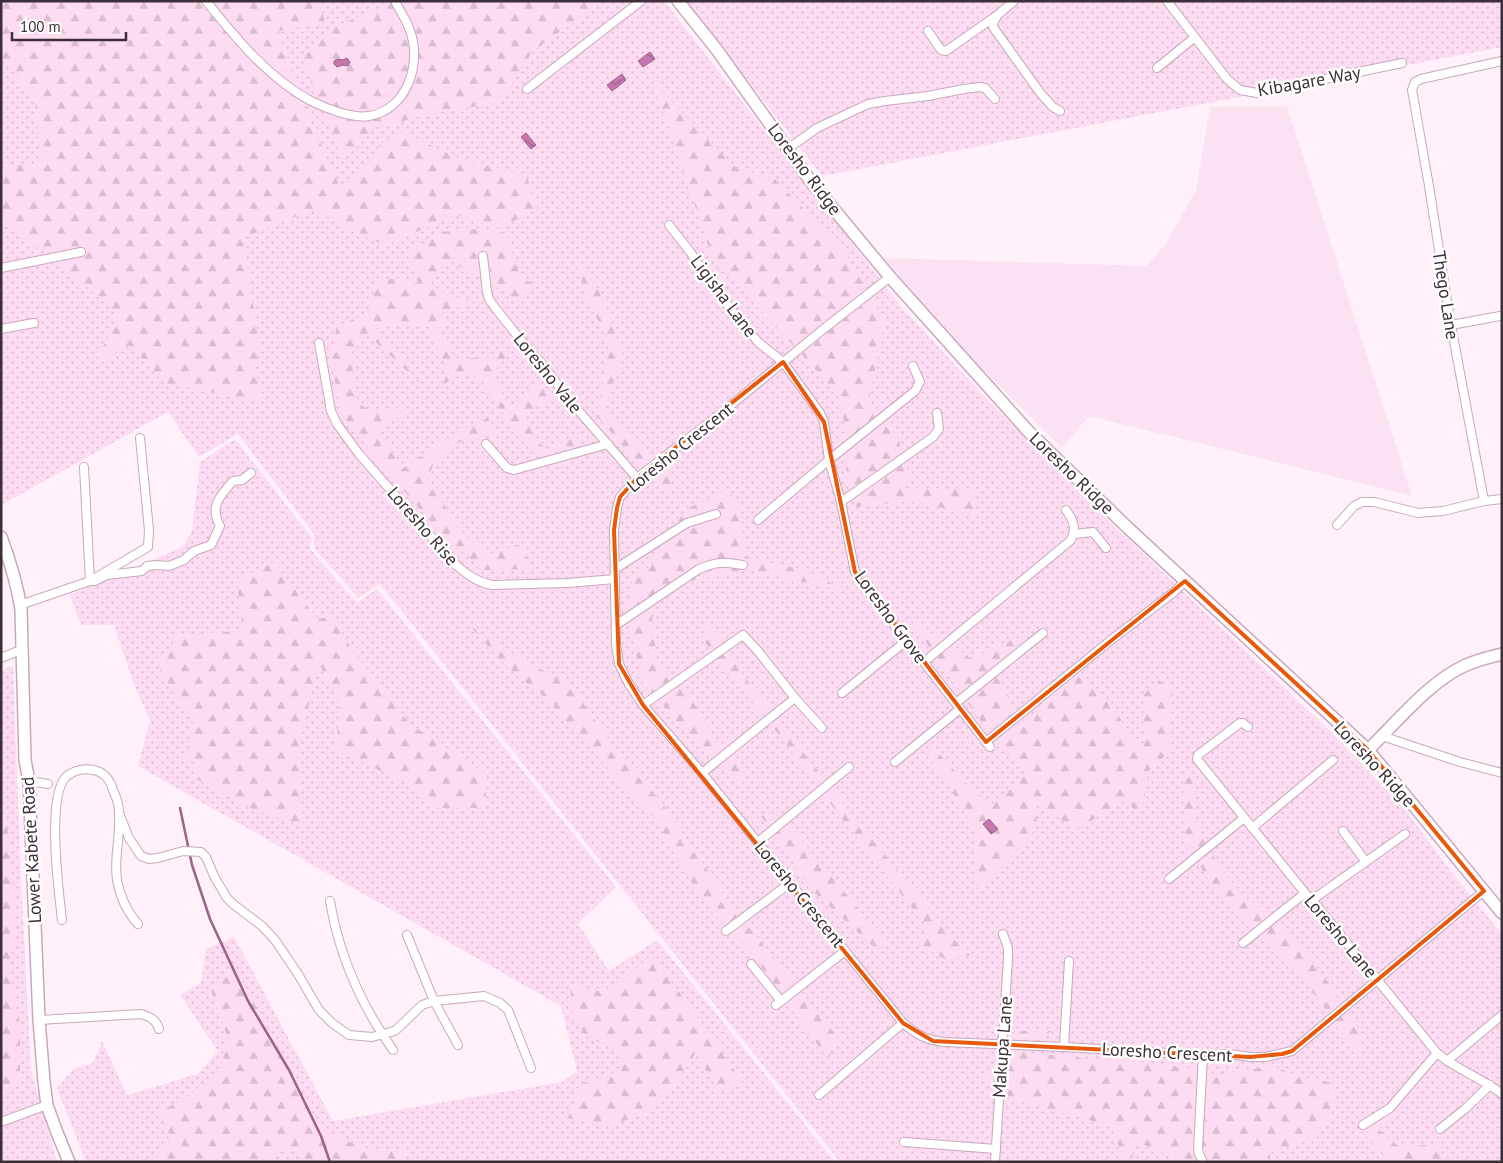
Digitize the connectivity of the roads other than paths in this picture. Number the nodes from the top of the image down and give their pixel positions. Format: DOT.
graph roads {
  1 [pos="206,1"];
  2 [pos="395,1"];
  3 [pos="641,1"];
  4 [pos="678,1"];
  5 [pos="1167,1"];
  6 [pos="1012,2"];
  7 [pos="996,16"];
  8 [pos="928,31"];
  9 [pos="1194,38"];
  10 [pos="1502,61"];
  11 [pos="1402,63"];
  12 [pos="1158,68"];
  13 [pos="527,89"];
  14 [pos="995,99"];
  15 [pos="1060,111"];
  16 [pos="789,148"];
  17 [pos="669,226"];
  18 [pos="81,252"];
  19 [pos="483,256"];
  20 [pos="1,268"];
  21 [pos="890,277"];
  22 [pos="1500,316"];
  23 [pos="34,323"];
  24 [pos="1451,325"];
  25 [pos="1,329"];
  26 [pos="319,343"];
  27 [pos="783,362"];
  28 [pos="913,366"];
  29 [pos="937,413"];
  30 [pos="140,438"];
  31 [pos="486,444"];
  32 [pos="608,444"];
  33 [pos="829,460"];
  34 [pos="84,467"];
  35 [pos="251,473"];
  36 [pos="637,478"];
  37 [pos="1502,499"];
  38 [pos="1484,501"];
  39 [pos="840,502"];
  40 [pos="1066,510"];
  41 [pos="716,514"];
  42 [pos="758,520"];
  43 [pos="1337,525"];
  44 [pos="1074,534"];
  45 [pos="1,537"];
  46 [pos="1106,548"];
  47 [pos="743,565"];
  48 [pos="615,569"];
  49 [pos="615,579"];
  50 [pos="90,581"];
  51 [pos="1185,581"];
  52 [pos="20,605"];
  53 [pos="616,625"];
  54 [pos="1043,633"];
  55 [pos="906,641"];
  56 [pos="23,648"];
  57 [pos="1502,654"];
  58 [pos="1,658"];
  59 [pos="924,662"];
  60 [pos="842,693"];
  61 [pos="794,698"];
  62 [pos="643,705"];
  63 [pos="958,706"];
  64 [pos="1248,727"];
  65 [pos="822,728"];
  66 [pos="1382,736"];
  67 [pos="1368,750"];
  68 [pos="1333,760"];
  69 [pos="895,762"];
  70 [pos="849,767"];
  71 [pos="702,773"];
  72 [pos="1502,773"];
  73 [pos="29,781"];
  74 [pos="55,786"];
  75 [pos="119,813"];
  76 [pos="1244,818"];
  77 [pos="1252,828"];
  78 [pos="1342,831"];
  79 [pos="1406,834"];
  80 [pos="758,842"];
  81 [pos="1366,862"];
  82 [pos="1169,879"];
  83 [pos="790,883"];
  84 [pos="1484,891"];
  85 [pos="1305,893"];
  86 [pos="1312,900"];
  87 [pos="330,901"];
  88 [pos="1502,913"];
  89 [pos="62,920"];
  90 [pos="138,924"];
  91 [pos="726,931"];
  92 [pos="1003,934"];
  93 [pos="407,935"];
  94 [pos="1243,943"];
  95 [pos="845,950"];
  96 [pos="1069,961"];
  97 [pos="751,964"];
  98 [pos="1378,980"];
  99 [pos="434,1000"];
  100 [pos="1502,1015"];
  101 [pos="39,1020"];
  102 [pos="903,1023"];
  103 [pos="159,1029"];
  104 [pos="382,1034"];
  105 [pos="1003,1044"];
  106 [pos="458,1045"];
  107 [pos="1064,1047"];
  108 [pos="393,1050"];
  109 [pos="1437,1053"];
  110 [pos="1203,1055"];
  111 [pos="1447,1061"];
  112 [pos="531,1068"];
  113 [pos="1490,1085"];
  114 [pos="1502,1094"];
  115 [pos="819,1095"];
  116 [pos="47,1105"];
  117 [pos="1,1122"];
  118 [pos="1363,1125"];
  119 [pos="1440,1129"];
  120 [pos="904,1142"];
  121 [pos="996,1149"];
  122 [pos="69,1162"];
  123 [pos="995,1162"];
  124 [pos="1202,1162"];
  1 -- 2 [label="street"];
  3 -- 13 [label="street"];
  4 -- 16 [label="main road, Loresho Ridge"];
  5 -- 9 [label="street, Kibagare Way"];
  6 -- 7 [label="street"];
  7 -- 8 [label="street"];
  7 -- 15 [label="street"];
  9 -- 11 [label="street, Kibagare Way"];
  9 -- 12 [label="street"];
  10 -- 24 [label="street, Thego Lane"];
  14 -- 16 [label="street"];
  16 -- 21 [label="main road, Loresho Ridge"];
  17 -- 27 [label="street, Ligisha Lane"];
  18 -- 20 [label="street"];
  19 -- 32 [label="street, Loresho Vale"];
  21 -- 27 [label="street, Loresho Crescent"];
  21 -- 51 [label="main road, Loresho Ridge"];
  22 -- 24 [label="street"];
  23 -- 25 [label="street"];
  24 -- 38 [label="street, Thego Lane"];
  26 -- 49 [label="street, Loresho Rise"];
  27 -- 33 [label="street, Loresho Grove"];
  27 -- 36 [label="street, Loresho Crescent"];
  28 -- 33 [label="street"];
  29 -- 39 [label="street"];
  30 -- 50 [label="street"];
  31 -- 32 [label="street"];
  32 -- 36 [label="street, Loresho Vale"];
  33 -- 39 [label="street, Loresho Grove"];
  33 -- 42 [label="street"];
  34 -- 50 [label="street"];
  35 -- 50 [label="street"];
  36 -- 48 [label="street, Loresho Crescent"];
  37 -- 38 [label="street"];
  38 -- 43 [label="street"];
  39 -- 55 [label="street, Loresho Grove"];
  40 -- 44 [label="street"];
  41 -- 48 [label="street"];
  44 -- 46 [label="street"];
  44 -- 59 [label="street"];
  45 -- 52 [label="main road, Lower Kabete Road"];
  47 -- 53 [label="street"];
  48 -- 49 [label="street, Loresho Crescent"];
  49 -- 53 [label="street, Loresho Crescent"];
  50 -- 52 [label="street"];
  51 -- 63 [label="street, Loresho Grove"];
  51 -- 67 [label="main road, Loresho Ridge"];
  52 -- 56 [label="main road, Lower Kabete Road"];
  53 -- 62 [label="street, Loresho Crescent"];
  54 -- 63 [label="street"];
  55 -- 59 [label="street, Loresho Grove"];
  55 -- 60 [label="street"];
  56 -- 58 [label="street"];
  56 -- 73 [label="main road, Lower Kabete Road"];
  57 -- 66 [label="main road"];
  59 -- 63 [label="street, Loresho Grove"];
  61 -- 62 [label="street"];
  61 -- 65 [label="street"];
  61 -- 71 [label="street"];
  62 -- 71 [label="street, Loresho Crescent"];
  63 -- 69 [label="street"];
  64 -- 76 [label="street, Loresho Lane"];
  66 -- 67 [label="main road"];
  66 -- 72 [label="street"];
  67 -- 84 [label="main road, Loresho Ridge"];
  68 -- 77 [label="street"];
  70 -- 80 [label="street"];
  71 -- 80 [label="street, Loresho Crescent"];
  73 -- 74 [label="street"];
  73 -- 101 [label="main road, Lower Kabete Road"];
  74 -- 75 [label="street"];
  74 -- 89 [label="street"];
  75 -- 90 [label="street"];
  75 -- 104 [label="street"];
  76 -- 77 [label="street, Loresho Lane"];
  76 -- 82 [label="street"];
  77 -- 85 [label="street, Loresho Lane"];
  78 -- 81 [label="street"];
  79 -- 81 [label="street"];
  80 -- 83 [label="street, Loresho Crescent"];
  81 -- 86 [label="street"];
  83 -- 91 [label="street"];
  83 -- 95 [label="street, Loresho Crescent"];
  84 -- 88 [label="main road, Loresho Ridge"];
  84 -- 98 [label="street, Loresho Crescent"];
  85 -- 86 [label="street, Loresho Lane"];
  85 -- 94 [label="street"];
  86 -- 98 [label="street, Loresho Lane"];
  87 -- 104 [label="street"];
  92 -- 105 [label="street, Makupa Lane"];
  93 -- 99 [label="street"];
  95 -- 97 [label="street"];
  95 -- 102 [label="street, Loresho Crescent"];
  96 -- 107 [label="street"];
  98 -- 109 [label="street, Loresho Lane"];
  98 -- 110 [label="street, Loresho Crescent"];
  99 -- 104 [label="street"];
  99 -- 106 [label="street"];
  99 -- 112 [label="street"];
  100 -- 111 [label="street"];
  101 -- 103 [label="street"];
  101 -- 116 [label="main road, Lower Kabete Road"];
  102 -- 105 [label="street, Loresho Crescent"];
  102 -- 115 [label="street"];
  104 -- 108 [label="street"];
  105 -- 107 [label="street, Loresho Crescent"];
  105 -- 121 [label="street, Makupa Lane"];
  107 -- 110 [label="street, Loresho Crescent"];
  109 -- 111 [label="street, Loresho Lane"];
  109 -- 118 [label="street"];
  110 -- 124 [label="street"];
  111 -- 113 [label="street, Loresho Lane"];
  113 -- 114 [label="street, Loresho Lane"];
  113 -- 119 [label="street"];
  116 -- 117 [label="street"];
  116 -- 122 [label="main road, Lower Kabete Road"];
  120 -- 121 [label="street"];
  121 -- 123 [label="street, Makupa Lane"];
}
